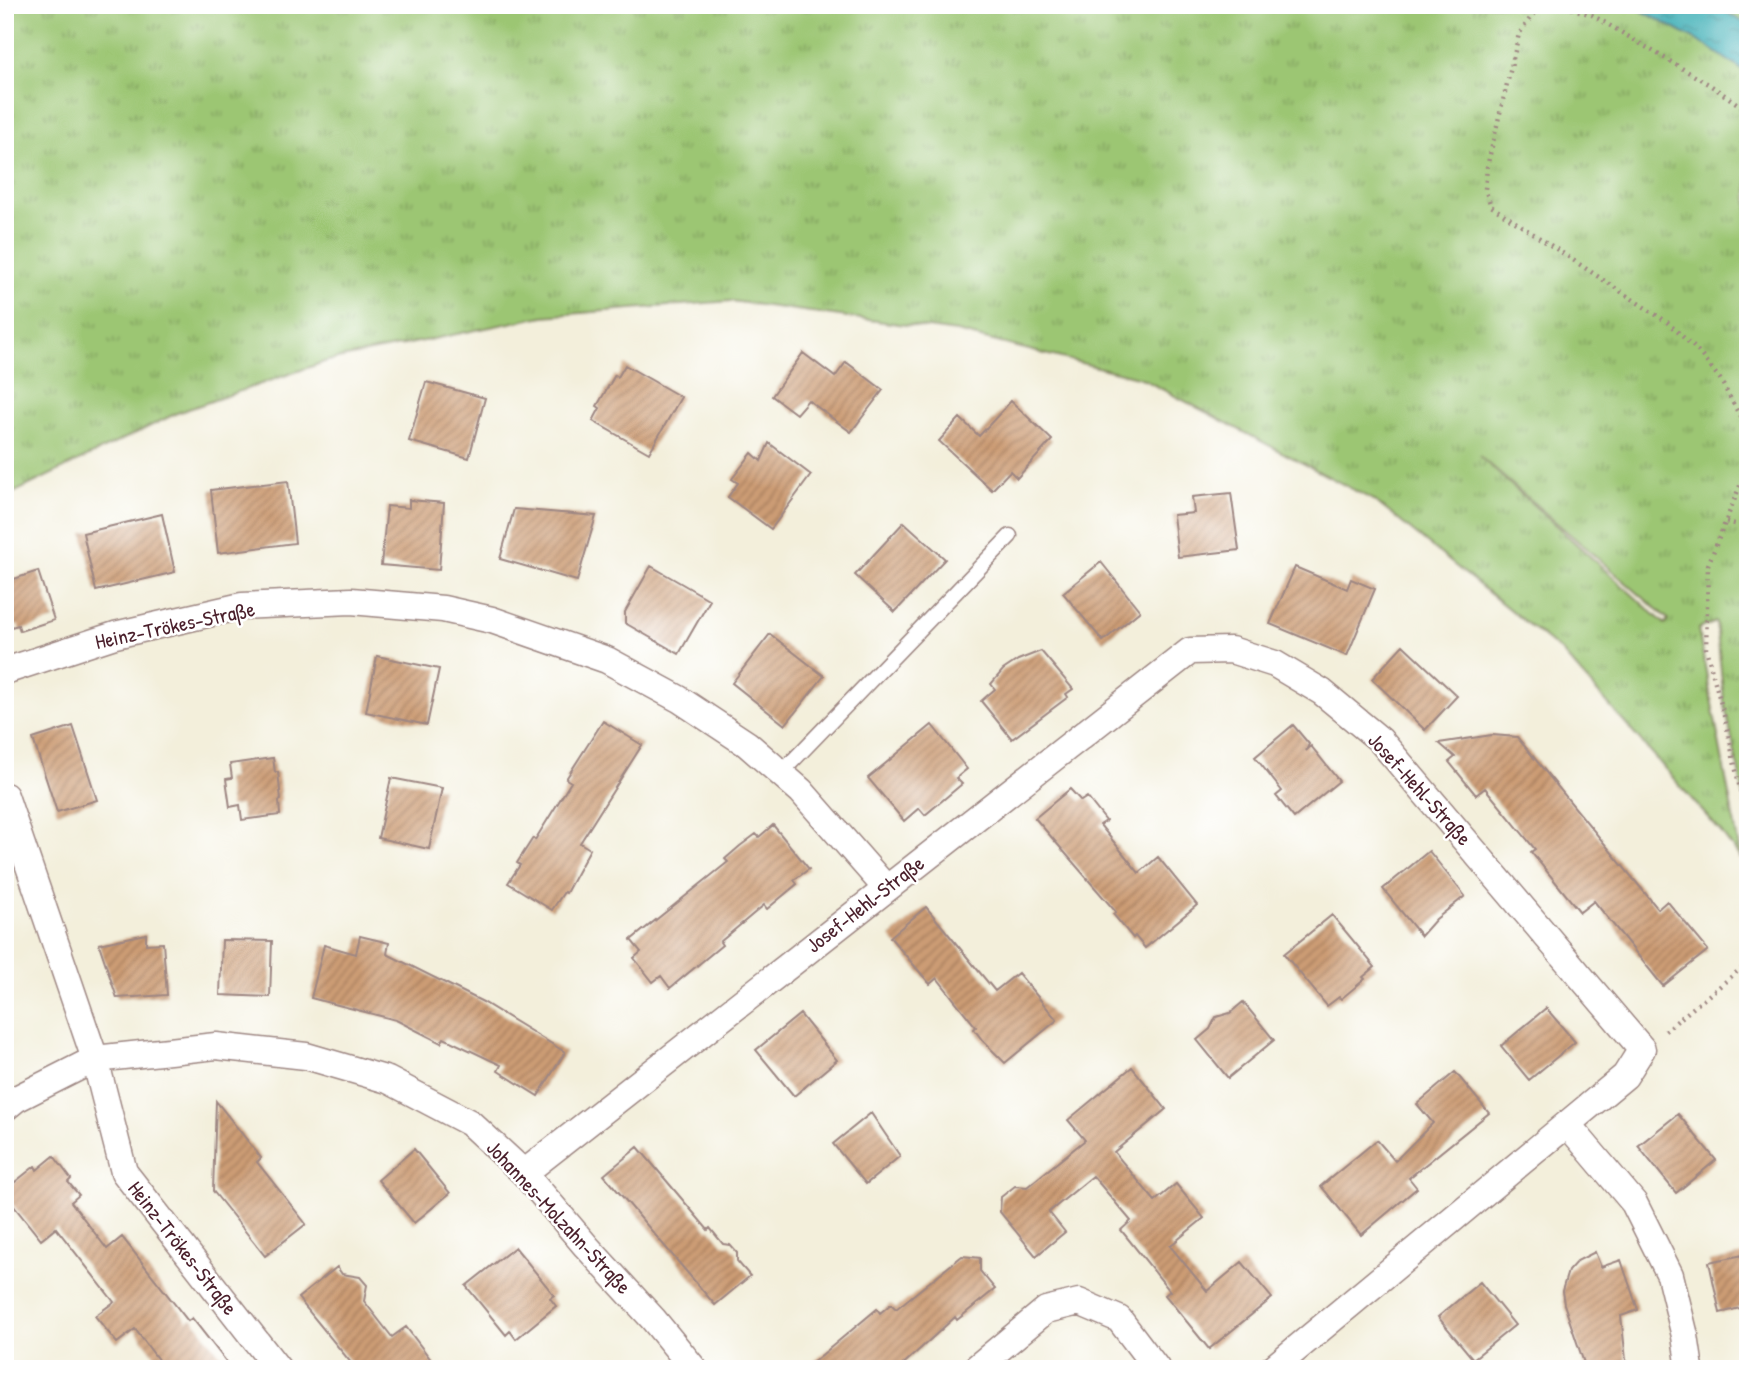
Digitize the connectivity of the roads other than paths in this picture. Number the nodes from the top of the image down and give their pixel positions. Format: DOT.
graph roads {
  1 [pos="1010,536"];
  2 [pos="5,671"];
  3 [pos="781,773"];
  4 [pos="5,796"];
  5 [pos="886,888"];
  6 [pos="95,1059"];
  7 [pos="5,1108"];
  8 [pos="1568,1125"];
  9 [pos="524,1173"];
  10 [pos="278,1369"];
  11 [pos="694,1369"];
  12 [pos="975,1369"];
  13 [pos="1157,1369"];
  14 [pos="1272,1369"];
  15 [pos="1690,1369"];
  1 -- 3 [label="lane"];
  2 -- 3 [label="street, Heinz-Trökes-Straße"];
  3 -- 5 [label="street, Heinz-Trökes-Straße"];
  4 -- 6 [label="street, Heinz-Trökes-Straße"];
  5 -- 8 [label="street, Josef-Hehl-Straße"];
  5 -- 9 [label="street, Josef-Hehl-Straße"];
  6 -- 7 [label="street, Johannes-Molzahn-Straße"];
  6 -- 9 [label="street, Johannes-Molzahn-Straße"];
  6 -- 10 [label="street, Heinz-Trökes-Straße"];
  8 -- 14 [label="street"];
  8 -- 15 [label="street"];
  9 -- 11 [label="street, Johannes-Molzahn-Straße"];
  12 -- 13 [label="street"];
}
